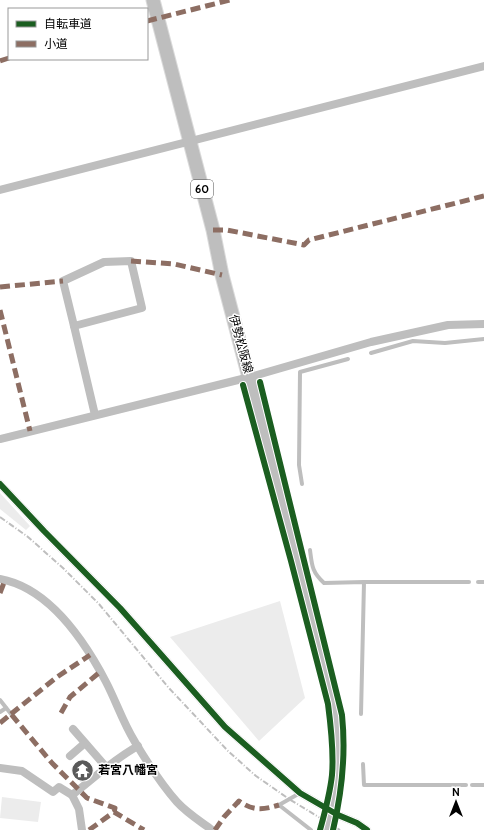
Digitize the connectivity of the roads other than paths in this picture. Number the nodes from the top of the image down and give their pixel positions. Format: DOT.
graph roads {
  1 [pos="153,0"];
  2 [pos="484,66"];
  3 [pos="190,142"];
  4 [pos="0,190"];
  5 [pos="484,324"];
  6 [pos="74,326"];
  7 [pos="484,339"];
  8 [pos="371,352"];
  9 [pos="348,359"];
  10 [pos="250,377"];
  11 [pos="95,415"];
  12 [pos="0,439"];
  13 [pos="0,484"];
  14 [pos="302,484"];
  15 [pos="310,550"];
  16 [pos="0,579"];
  17 [pos="364,582"];
  18 [pos="469,582"];
  19 [pos="478,582"];
  20 [pos="484,582"];
  21 [pos="0,700"];
  22 [pos="6,708"];
  23 [pos="0,712"];
  24 [pos="12,714"];
  25 [pos="360,714"];
  26 [pos="73,729"];
  27 [pos="85,743"];
  28 [pos="138,746"];
  29 [pos="70,756"];
  30 [pos="363,764"];
  31 [pos="0,768"];
  32 [pos="107,768"];
  33 [pos="466,785"];
  34 [pos="472,785"];
  35 [pos="484,785"];
  36 [pos="300,793"];
  37 [pos="72,795"];
  38 [pos="82,830"];
  39 [pos="211,830"];
  40 [pos="311,830"];
  41 [pos="327,830"];
  42 [pos="367,830"];
  1 -- 3 [label="main road, 伊勢松阪線 / 60"];
  2 -- 3 [label="street"];
  3 -- 4 [label="street"];
  3 -- 10 [label="main road, 伊勢松阪線 / 60"];
  5 -- 10 [label="street"];
  6 -- 6 [label="street"];
  6 -- 11 [label="street"];
  7 -- 8 [label="lane"];
  9 -- 14 [label="lane"];
  10 -- 11 [label="street"];
  10 -- 41 [label="main road, 伊勢松阪線 / 60, bridge"];
  11 -- 12 [label="street"];
  13 -- 36 [label="street"];
  15 -- 17 [label="lane"];
  16 -- 28 [label="street"];
  17 -- 18 [label="lane"];
  17 -- 25 [label="lane"];
  19 -- 20 [label="lane"];
  21 -- 22 [label="lane"];
  22 -- 23 [label="lane"];
  22 -- 24 [label="lane"];
  26 -- 27 [label="street"];
  27 -- 29 [label="street"];
  27 -- 32 [label="street"];
  28 -- 32 [label="street"];
  28 -- 39 [label="street"];
  30 -- 33 [label="lane"];
  31 -- 37 [label="street"];
  32 -- 37 [label="street"];
  34 -- 35 [label="lane"];
  36 -- 40 [label="lane"];
  36 -- 42 [label="street"];
  37 -- 38 [label="street"];
}
